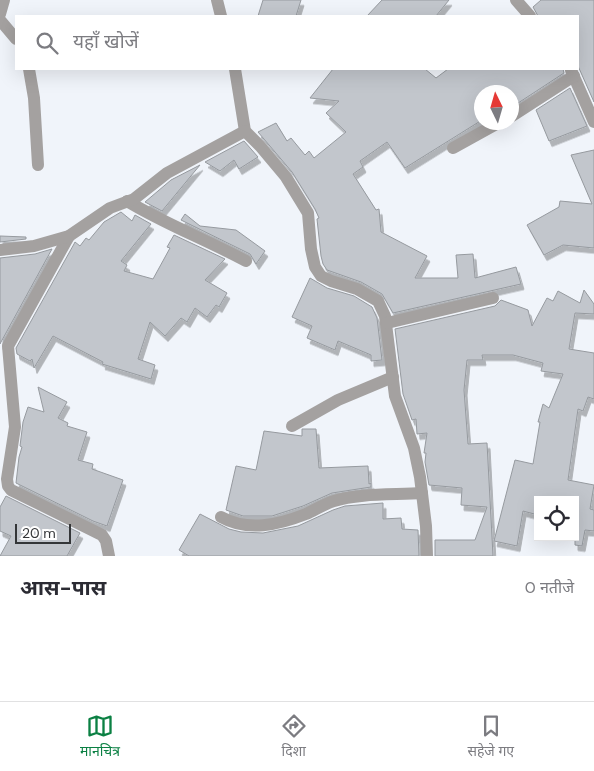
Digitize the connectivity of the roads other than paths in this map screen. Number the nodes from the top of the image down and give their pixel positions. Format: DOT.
graph roads {
  1 [pos="4,0"];
  2 [pos="217,0"];
  3 [pos="0,14"];
  4 [pos="222,15"];
  5 [pos="0,20"];
  6 [pos="15,38"];
  7 [pos="29,70"];
  8 [pos="234,70"];
  9 [pos="572,72"];
  10 [pos="519,111"];
  11 [pos="594,122"];
  12 [pos="486,130"];
  13 [pos="245,131"];
  14 [pos="453,148"];
  15 [pos="38,165"];
  16 [pos="127,201"];
  17 [pos="69,236"];
  18 [pos="0,250"];
  19 [pos="246,261"];
  20 [pos="493,298"];
  21 [pos="387,323"];
  22 [pos="393,377"];
  23 [pos="292,426"];
  24 [pos="3,473"];
  25 [pos="422,494"];
  26 [pos="221,517"];
  27 [pos="109,556"];
  28 [pos="427,556"];
  1 -- 3 [label="street"];
  2 -- 4 [label="street"];
  5 -- 6 [label="street"];
  7 -- 15 [label="street"];
  8 -- 13 [label="street"];
  9 -- 10 [label="street"];
  9 -- 11 [label="street"];
  12 -- 14 [label="street"];
  13 -- 16 [label="street"];
  13 -- 21 [label="street"];
  16 -- 17 [label="street"];
  16 -- 19 [label="street"];
  17 -- 18 [label="street"];
  17 -- 24 [label="street"];
  20 -- 21 [label="street"];
  21 -- 22 [label="street"];
  22 -- 23 [label="street"];
  22 -- 25 [label="street"];
  24 -- 27 [label="street"];
  25 -- 26 [label="street"];
  25 -- 28 [label="street"];
}
